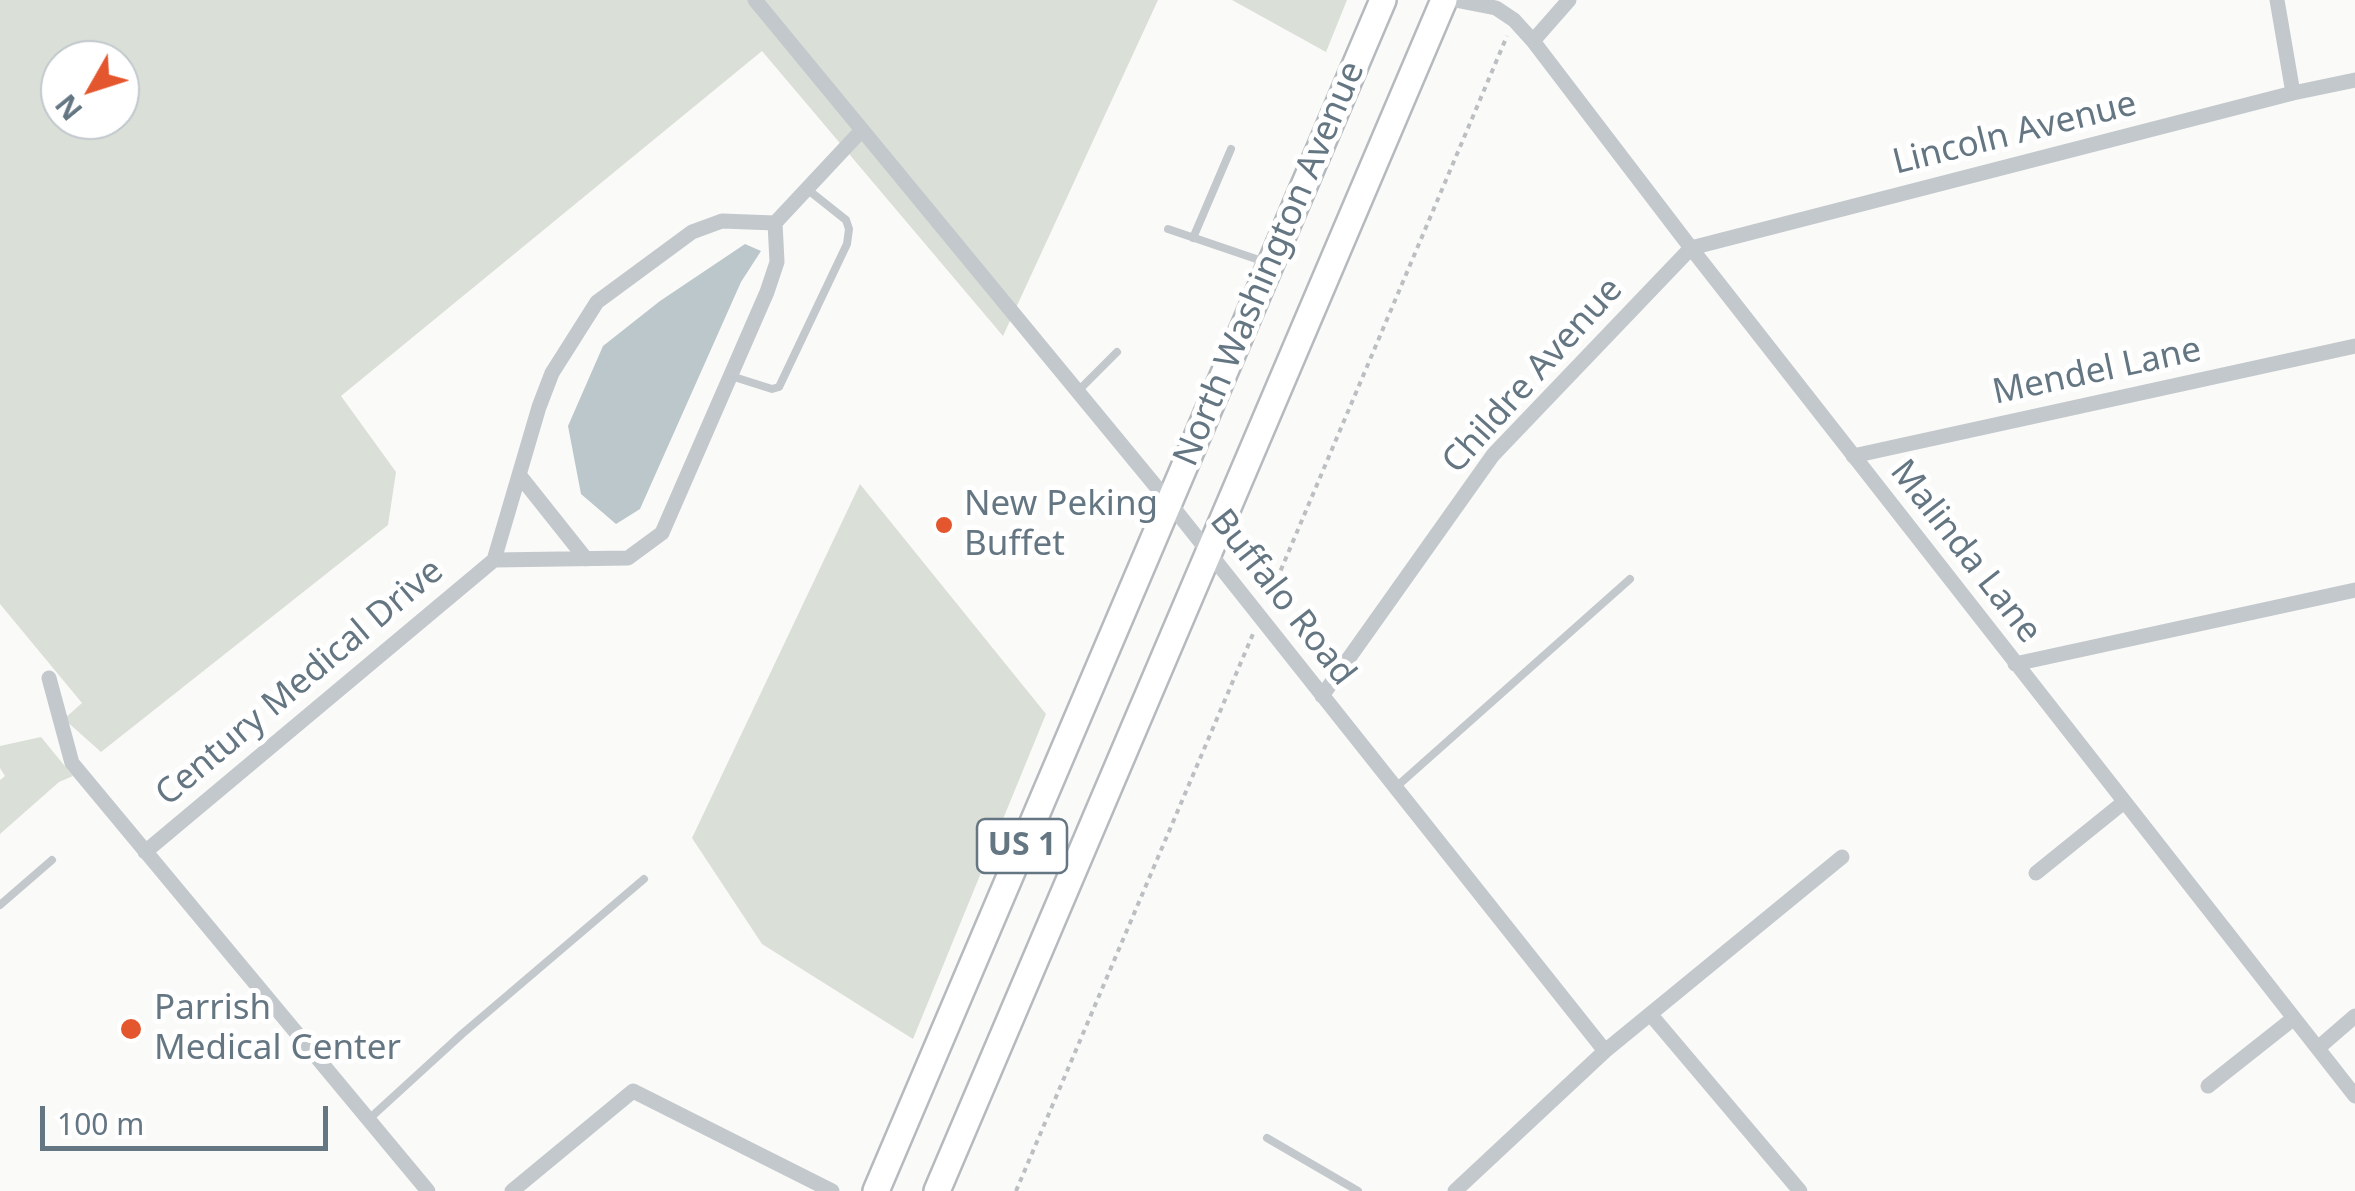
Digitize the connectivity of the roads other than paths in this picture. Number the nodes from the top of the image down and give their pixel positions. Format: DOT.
graph roads {
  1 [pos="754,0"];
  2 [pos="1383,0"];
  3 [pos="1444,0"];
  4 [pos="1455,0"];
  5 [pos="1569,0"];
  6 [pos="2276,0"];
  7 [pos="1533,41"];
  8 [pos="2355,80"];
  9 [pos="2294,93"];
  10 [pos="860,131"];
  11 [pos="1232,149"];
  12 [pos="807,189"];
  13 [pos="776,223"];
  14 [pos="1168,229"];
  15 [pos="1192,238"];
  16 [pos="1691,248"];
  17 [pos="1269,264"];
  18 [pos="2355,346"];
  19 [pos="1117,352"];
  20 [pos="731,376"];
  21 [pos="1078,392"];
  22 [pos="1853,456"];
  23 [pos="520,476"];
  24 [pos="1168,502"];
  25 [pos="1208,554"];
  26 [pos="586,559"];
  27 [pos="494,560"];
  28 [pos="1630,579"];
  29 [pos="2355,590"];
  30 [pos="2015,664"];
  31 [pos="49,678"];
  32 [pos="1322,696"];
  33 [pos="1395,788"];
  34 [pos="2124,802"];
  35 [pos="145,852"];
  36 [pos="1842,857"];
  37 [pos="52,860"];
  38 [pos="2036,874"];
  39 [pos="644,879"];
  40 [pos="0,906"];
  41 [pos="1651,1015"];
  42 [pos="2355,1016"];
  43 [pos="2294,1018"];
  44 [pos="2318,1048"];
  45 [pos="1606,1051"];
  46 [pos="2208,1086"];
  47 [pos="2355,1096"];
  48 [pos="369,1119"];
  49 [pos="1268,1138"];
  50 [pos="428,1191"];
  51 [pos="512,1191"];
  52 [pos="832,1191"];
  53 [pos="876,1191"];
  54 [pos="937,1191"];
  55 [pos="1358,1191"];
  56 [pos="1455,1191"];
  57 [pos="1800,1191"];
  1 -- 10 [label="street, Buffalo Road"];
  2 -- 17 [label="main road, North Washington Avenue / US 1"];
  3 -- 25 [label="main road, North Washington Avenue / US 1"];
  4 -- 7 [label="street, Malinda Lane"];
  5 -- 7 [label="street"];
  6 -- 9 [label="street"];
  7 -- 16 [label="street, Malinda Lane"];
  8 -- 9 [label="street, Lincoln Avenue"];
  9 -- 16 [label="street, Lincoln Avenue"];
  10 -- 12 [label="street"];
  10 -- 21 [label="street, Buffalo Road"];
  11 -- 15 [label="lane"];
  12 -- 13 [label="street"];
  12 -- 20 [label="lane"];
  13 -- 20 [label="street, Century Medical Drive"];
  13 -- 23 [label="street, Century Medical Drive"];
  14 -- 15 [label="lane"];
  15 -- 17 [label="lane"];
  16 -- 22 [label="street, Malinda Lane"];
  16 -- 32 [label="street, Childre Avenue"];
  17 -- 24 [label="main road, North Washington Avenue / US 1"];
  18 -- 22 [label="street, Mendel Lane"];
  19 -- 21 [label="lane"];
  20 -- 26 [label="street, Century Medical Drive"];
  21 -- 24 [label="street, Buffalo Road"];
  22 -- 30 [label="street, Malinda Lane"];
  23 -- 26 [label="street"];
  23 -- 27 [label="street, Century Medical Drive"];
  24 -- 25 [label="street, Buffalo Road"];
  24 -- 53 [label="main road, North Washington Avenue / US 1"];
  25 -- 32 [label="street, Buffalo Road"];
  25 -- 54 [label="main road, North Washington Avenue / US 1"];
  26 -- 27 [label="street, Century Medical Drive"];
  27 -- 35 [label="street, Century Medical Drive"];
  28 -- 33 [label="lane"];
  29 -- 30 [label="street"];
  30 -- 34 [label="street, Malinda Lane"];
  31 -- 35 [label="street"];
  32 -- 33 [label="street, Buffalo Road"];
  33 -- 45 [label="street, Buffalo Road"];
  34 -- 38 [label="street"];
  34 -- 43 [label="street, Malinda Lane"];
  35 -- 48 [label="street"];
  36 -- 41 [label="street"];
  37 -- 40 [label="lane"];
  39 -- 48 [label="lane"];
  41 -- 45 [label="street"];
  41 -- 57 [label="street"];
  42 -- 44 [label="street"];
  43 -- 44 [label="street, Malinda Lane"];
  43 -- 46 [label="street"];
  44 -- 47 [label="street, Malinda Lane"];
  45 -- 56 [label="street"];
  48 -- 50 [label="street"];
  49 -- 55 [label="lane"];
  51 -- 52 [label="street"];
}
